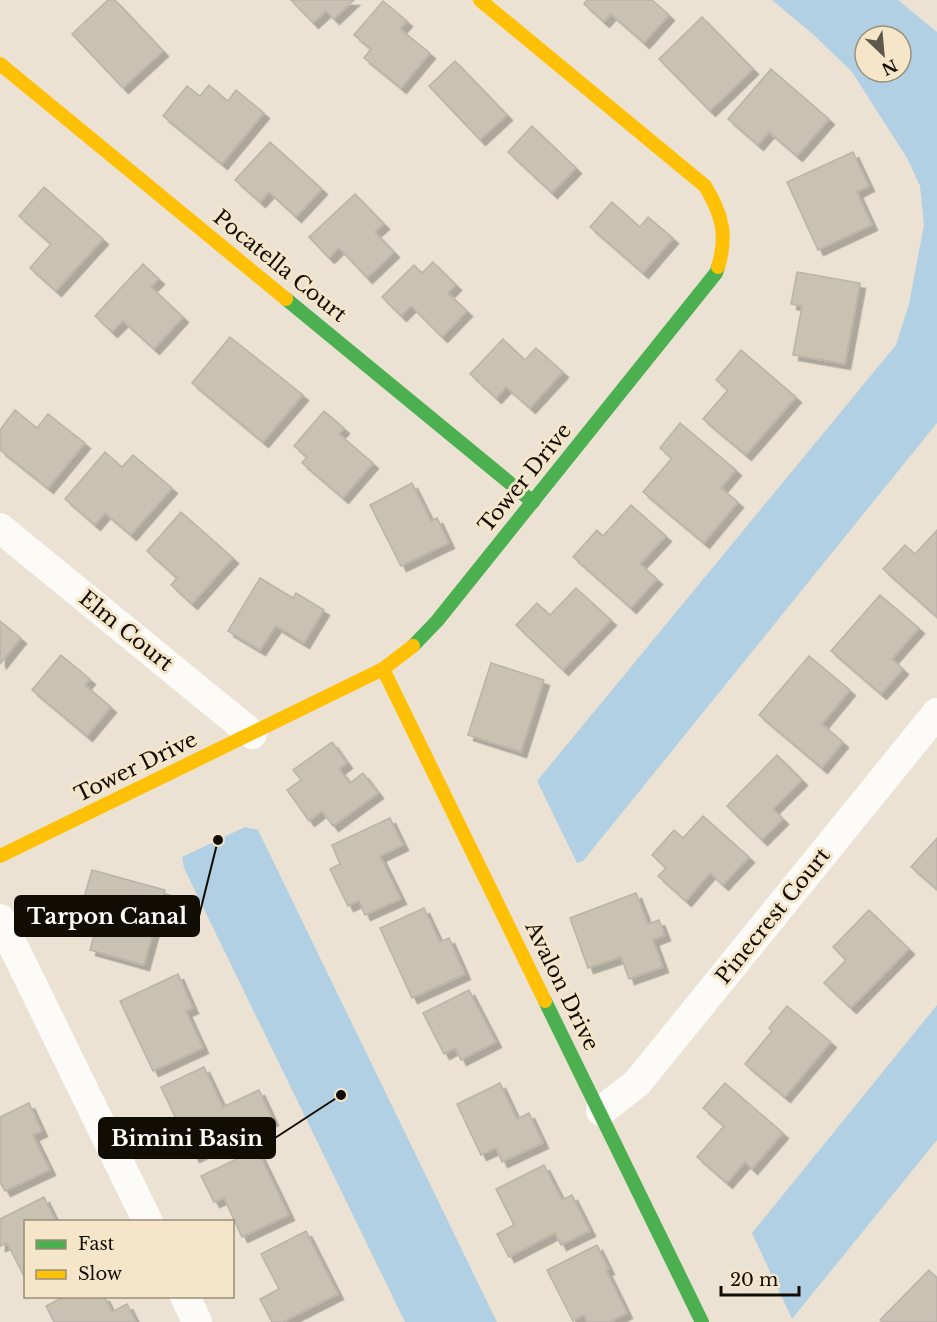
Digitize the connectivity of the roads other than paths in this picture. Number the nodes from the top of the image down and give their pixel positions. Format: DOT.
graph roads {
  1 [pos="480,0"];
  2 [pos="0,64"];
  3 [pos="533,502"];
  4 [pos="0,528"];
  5 [pos="383,669"];
  6 [pos="937,713"];
  7 [pos="252,734"];
  8 [pos="0,856"];
  9 [pos="0,919"];
  10 [pos="600,1111"];
  11 [pos="148,1220"];
  12 [pos="186,1298"];
  13 [pos="197,1322"];
  14 [pos="702,1322"];
  1 -- 3 [label="street, Tower Drive"];
  2 -- 3 [label="street, Pocatella Court"];
  3 -- 5 [label="street, Tower Drive"];
  4 -- 7 [label="street, Elm Court"];
  5 -- 7 [label="street, Tower Drive"];
  5 -- 10 [label="street, Avalon Drive"];
  6 -- 10 [label="street, Pinecrest Court"];
  7 -- 8 [label="street, Tower Drive"];
  9 -- 11 [label="street"];
  10 -- 14 [label="street, Avalon Drive"];
  12 -- 13 [label="street"];
}
